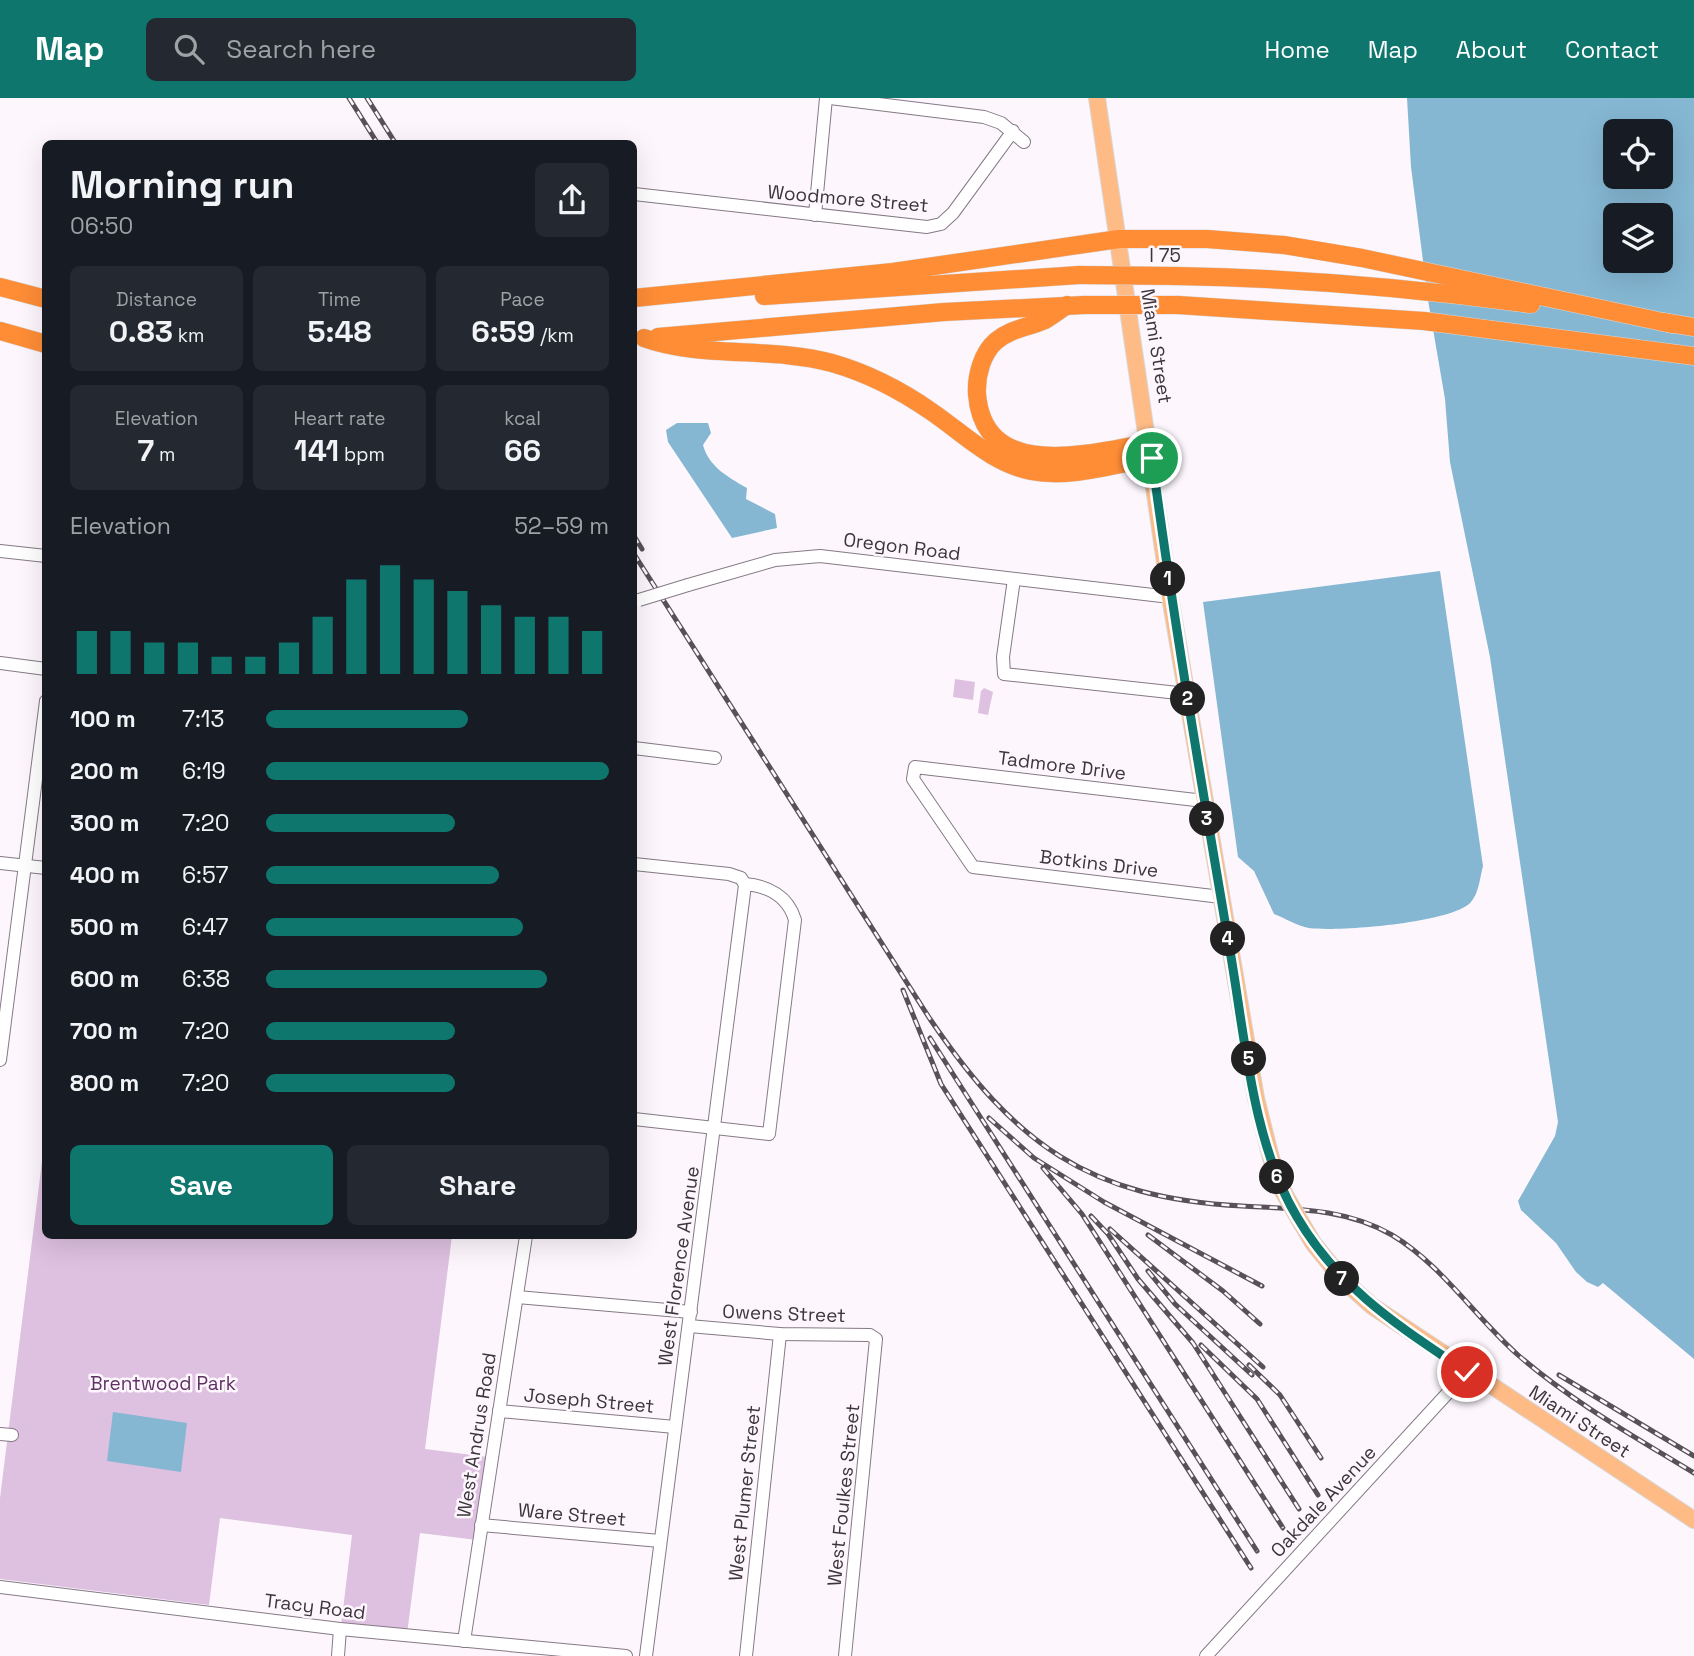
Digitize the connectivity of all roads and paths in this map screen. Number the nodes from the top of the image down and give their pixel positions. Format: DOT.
graph roads {
  1 [pos="828,98"];
  2 [pos="1097,98"];
  3 [pos="1013,131"];
  4 [pos="1024,142"];
  5 [pos="637,194"];
  6 [pos="815,215"];
  7 [pos="1119,239"];
  8 [pos="0,287"];
  9 [pos="42,298"];
  10 [pos="637,298"];
  11 [pos="1075,305"];
  12 [pos="637,306"];
  13 [pos="1672,324"];
  14 [pos="1694,327"];
  15 [pos="0,333"];
  16 [pos="639,339"];
  17 [pos="42,343"];
  18 [pos="1694,356"];
  19 [pos="1151,450"];
  20 [pos="0,551"];
  21 [pos="42,556"];
  22 [pos="1014,579"];
  23 [pos="1170,597"];
  24 [pos="637,600"];
  25 [pos="0,663"];
  26 [pos="42,668"];
  27 [pos="1187,694"];
  28 [pos="42,732"];
  29 [pos="637,748"];
  30 [pos="715,758"];
  31 [pos="1204,801"];
  32 [pos="0,863"];
  33 [pos="637,864"];
  34 [pos="25,866"];
  35 [pos="973,867"];
  36 [pos="42,868"];
  37 [pos="744,883"];
  38 [pos="1221,897"];
  39 [pos="0,1060"];
  40 [pos="637,1119"];
  41 [pos="715,1128"];
  42 [pos="526,1239"];
  43 [pos="517,1297"];
  44 [pos="691,1312"];
  45 [pos="689,1326"];
  46 [pos="780,1334"];
  47 [pos="876,1339"];
  48 [pos="1467,1372"];
  49 [pos="499,1411"];
  50 [pos="675,1427"];
  51 [pos="1694,1520"];
  52 [pos="481,1525"];
  53 [pos="660,1541"];
  54 [pos="0,1587"];
  55 [pos="340,1629"];
  56 [pos="464,1641"];
  57 [pos="338,1656"];
  58 [pos="626,1656"];
  59 [pos="646,1656"];
  60 [pos="746,1656"];
  61 [pos="845,1656"];
  62 [pos="1206,1656"];
  1 -- 3 [label="street"];
  1 -- 6 [label="street"];
  2 -- 7 [label="main road, Miami Street"];
  3 -- 4 [label="street"];
  3 -- 6 [label="street, Woodmore Street"];
  5 -- 6 [label="street, Woodmore Street"];
  7 -- 10 [label="highway"];
  7 -- 13 [label="highway"];
  7 -- 19 [label="main road, Miami Street"];
  8 -- 9 [label="highway"];
  11 -- 16 [label="highway"];
  11 -- 18 [label="highway, bridge"];
  11 -- 19 [label="highway"];
  12 -- 13 [label="highway, I 75 / I 75, bridge"];
  13 -- 14 [label="highway, I 75 / I 75"];
  15 -- 17 [label="highway"];
  16 -- 19 [label="highway"];
  19 -- 23 [label="main road, Miami Street"];
  20 -- 21 [label="street"];
  22 -- 23 [label="street, Oregon Road"];
  22 -- 24 [label="street, Oregon Road, bridge"];
  22 -- 27 [label="street"];
  23 -- 27 [label="main road, Miami Street"];
  25 -- 26 [label="street"];
  27 -- 31 [label="main road, Miami Street"];
  28 -- 34 [label="street"];
  29 -- 30 [label="street"];
  31 -- 35 [label="street, Tadmore Drive"];
  31 -- 38 [label="main road, Miami Street"];
  32 -- 34 [label="street"];
  33 -- 37 [label="street"];
  34 -- 36 [label="street"];
  34 -- 39 [label="street"];
  35 -- 38 [label="street, Botkins Drive"];
  37 -- 41 [label="street, West Florence Avenue"];
  37 -- 41 [label="street"];
  38 -- 48 [label="main road, Miami Street, bridge"];
  40 -- 41 [label="street"];
  41 -- 44 [label="street, West Florence Avenue"];
  42 -- 43 [label="street, West Andrus Road"];
  43 -- 44 [label="street"];
  43 -- 49 [label="street, West Andrus Road"];
  44 -- 45 [label="street, West Florence Avenue"];
  45 -- 46 [label="street, Owens Street"];
  45 -- 50 [label="street, West Florence Avenue"];
  46 -- 47 [label="street, Owens Street"];
  46 -- 60 [label="street, West Plumer Street"];
  47 -- 61 [label="street, West Foulkes Street"];
  48 -- 51 [label="main road, Miami Street"];
  48 -- 62 [label="street, Oakdale Avenue"];
  49 -- 50 [label="street, Joseph Street"];
  49 -- 52 [label="street, West Andrus Road"];
  50 -- 53 [label="street, West Florence Avenue"];
  52 -- 53 [label="street, Ware Street"];
  52 -- 56 [label="street, West Andrus Road"];
  53 -- 59 [label="street, West Florence Avenue"];
  54 -- 55 [label="street, Tracy Road"];
  55 -- 56 [label="street, Tracy Road"];
  55 -- 57 [label="street"];
  56 -- 58 [label="street, Tracy Road"];
}
